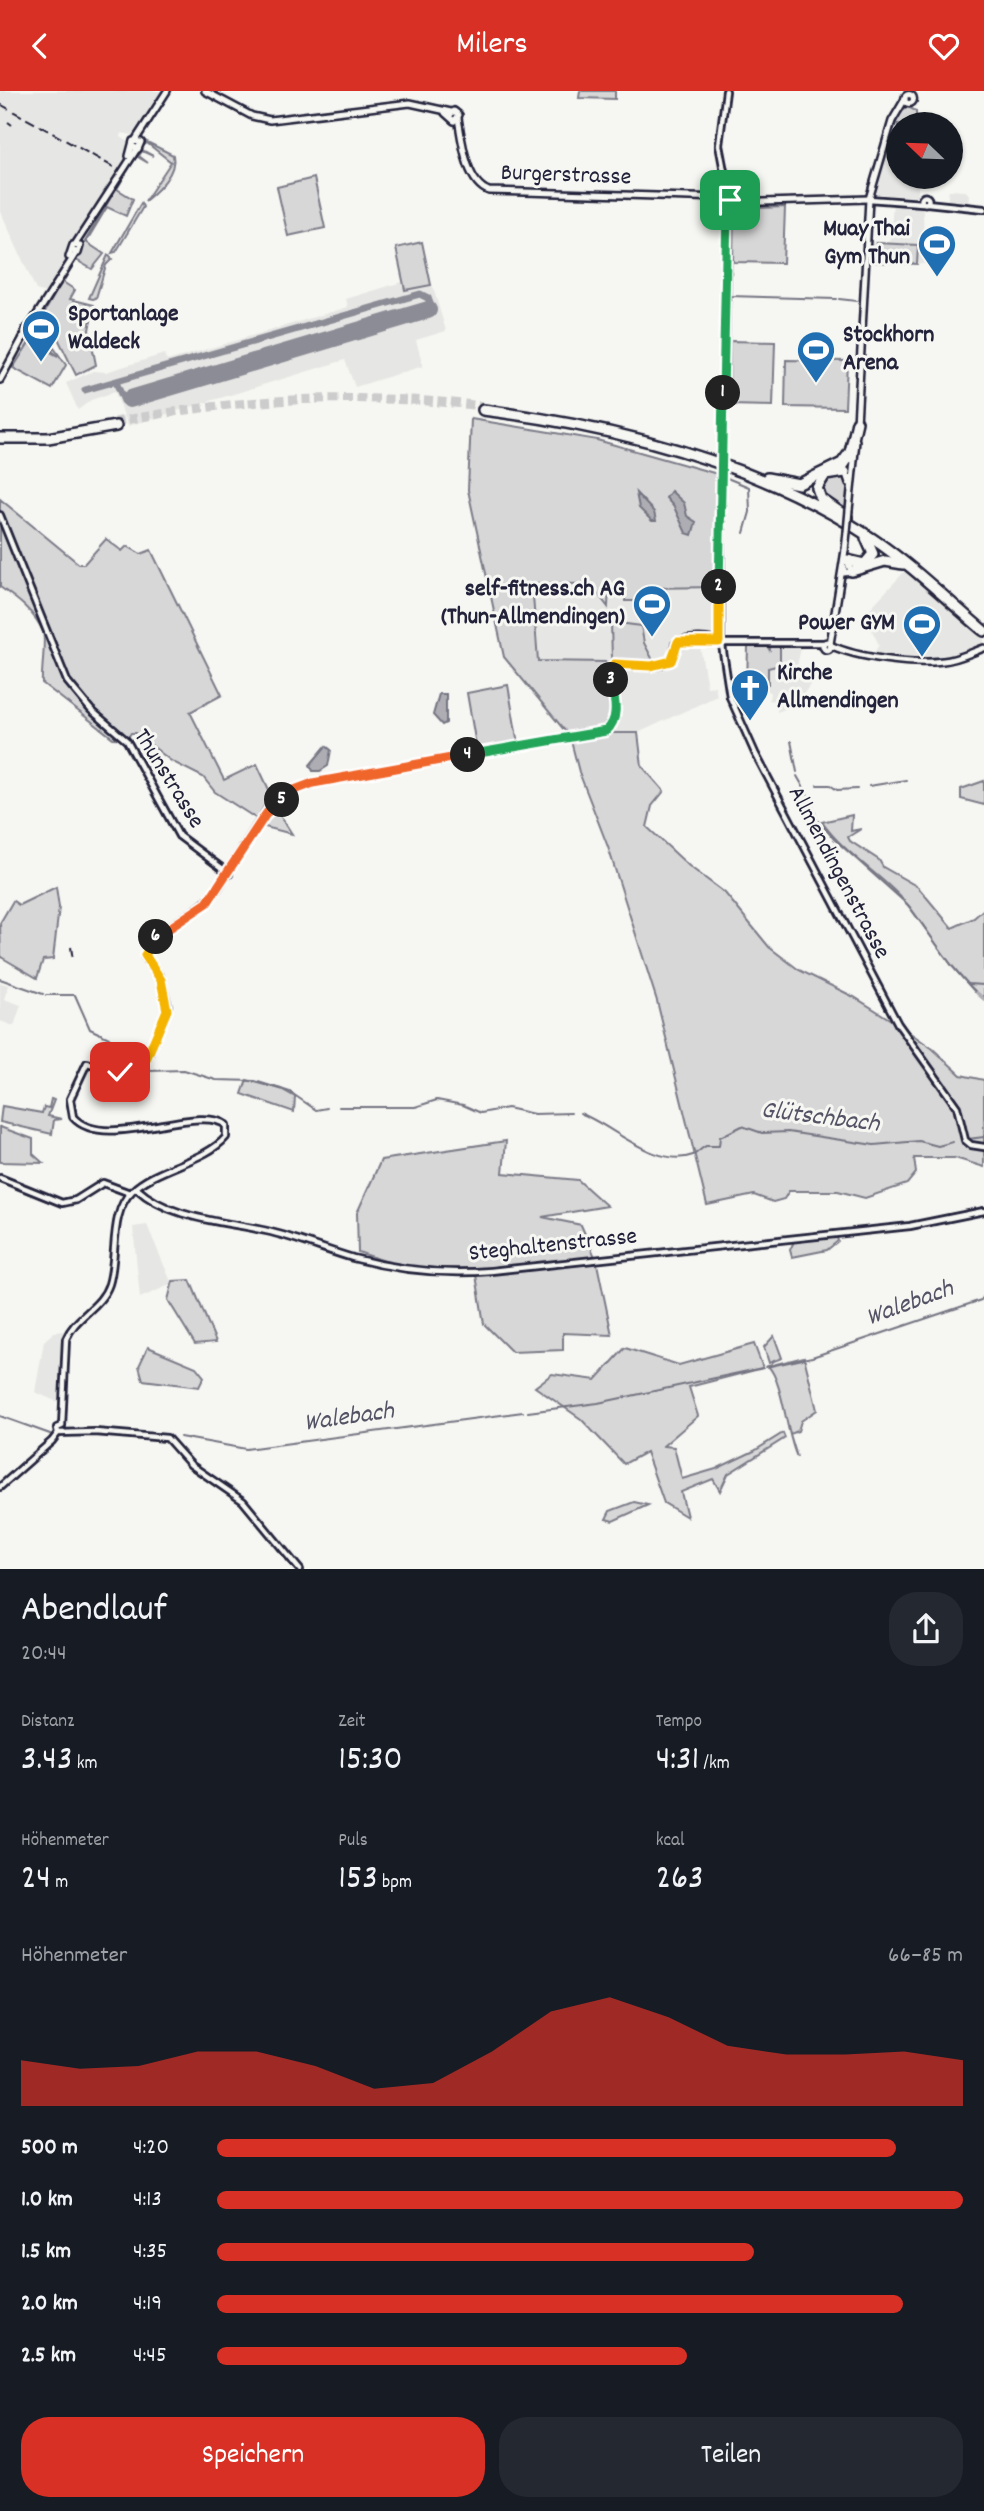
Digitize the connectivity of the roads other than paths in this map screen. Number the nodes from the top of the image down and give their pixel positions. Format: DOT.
graph roads {
  1 [pos="167,91"];
  2 [pos="205,91"];
  3 [pos="726,91"];
  4 [pos="901,91"];
  5 [pos="911,96"];
  6 [pos="869,199"];
  7 [pos="726,201"];
  8 [pos="984,209"];
  9 [pos="0,380"];
  10 [pos="857,422"];
  11 [pos="116,424"];
  12 [pos="0,437"];
  13 [pos="856,451"];
  14 [pos="830,471"];
  15 [pos="849,473"];
  16 [pos="762,477"];
  17 [pos="0,515"];
  18 [pos="849,518"];
  19 [pos="847,565"];
  20 [pos="840,581"];
  21 [pos="929,582"];
  22 [pos="838,594"];
  23 [pos="984,628"];
  24 [pos="722,642"];
  25 [pos="827,645"];
  26 [pos="984,648"];
  27 [pos="226,871"];
  28 [pos="984,1147"];
  29 [pos="0,1178"];
  30 [pos="136,1188"];
  31 [pos="130,1193"];
  32 [pos="984,1211"];
  33 [pos="63,1429"];
  34 [pos="0,1487"];
  35 [pos="299,1569"];
  1 -- 9 [label="main road"];
  2 -- 7 [label="main road, Burgerstrasse"];
  3 -- 7 [label="street, Allmendingenstrasse"];
  4 -- 5 [label="main road"];
  5 -- 6 [label="main road"];
  6 -- 7 [label="main road, Burgerstrasse"];
  6 -- 8 [label="street, Burgerstrasse"];
  6 -- 10 [label="main road"];
  7 -- 24 [label="street, Allmendingenstrasse, bridge"];
  10 -- 13 [label="main road"];
  10 -- 14 [label="highway"];
  11 -- 12 [label="highway"];
  13 -- 15 [label="main road"];
  13 -- 15 [label="main road"];
  14 -- 15 [label="highway"];
  14 -- 16 [label="highway"];
  14 -- 18 [label="highway"];
  15 -- 18 [label="main road"];
  16 -- 18 [label="highway"];
  16 -- 18 [label="highway"];
  17 -- 27 [label="street, Thunstrasse"];
  18 -- 19 [label="main road"];
  18 -- 19 [label="highway"];
  18 -- 21 [label="highway"];
  18 -- 23 [label="highway"];
  19 -- 20 [label="main road"];
  19 -- 20 [label="main road"];
  19 -- 21 [label="highway"];
  19 -- 22 [label="main road"];
  20 -- 22 [label="main road"];
  21 -- 23 [label="highway"];
  22 -- 25 [label="main road"];
  24 -- 25 [label="street"];
  24 -- 27 [label="street"];
  24 -- 28 [label="street, Allmendingenstrasse"];
  25 -- 26 [label="main road"];
  27 -- 30 [label="street"];
  29 -- 31 [label="street"];
  30 -- 31 [label="street"];
  30 -- 32 [label="street, Steghaltenstrasse"];
  31 -- 33 [label="street"];
  33 -- 34 [label="street"];
  33 -- 35 [label="street"];
}
